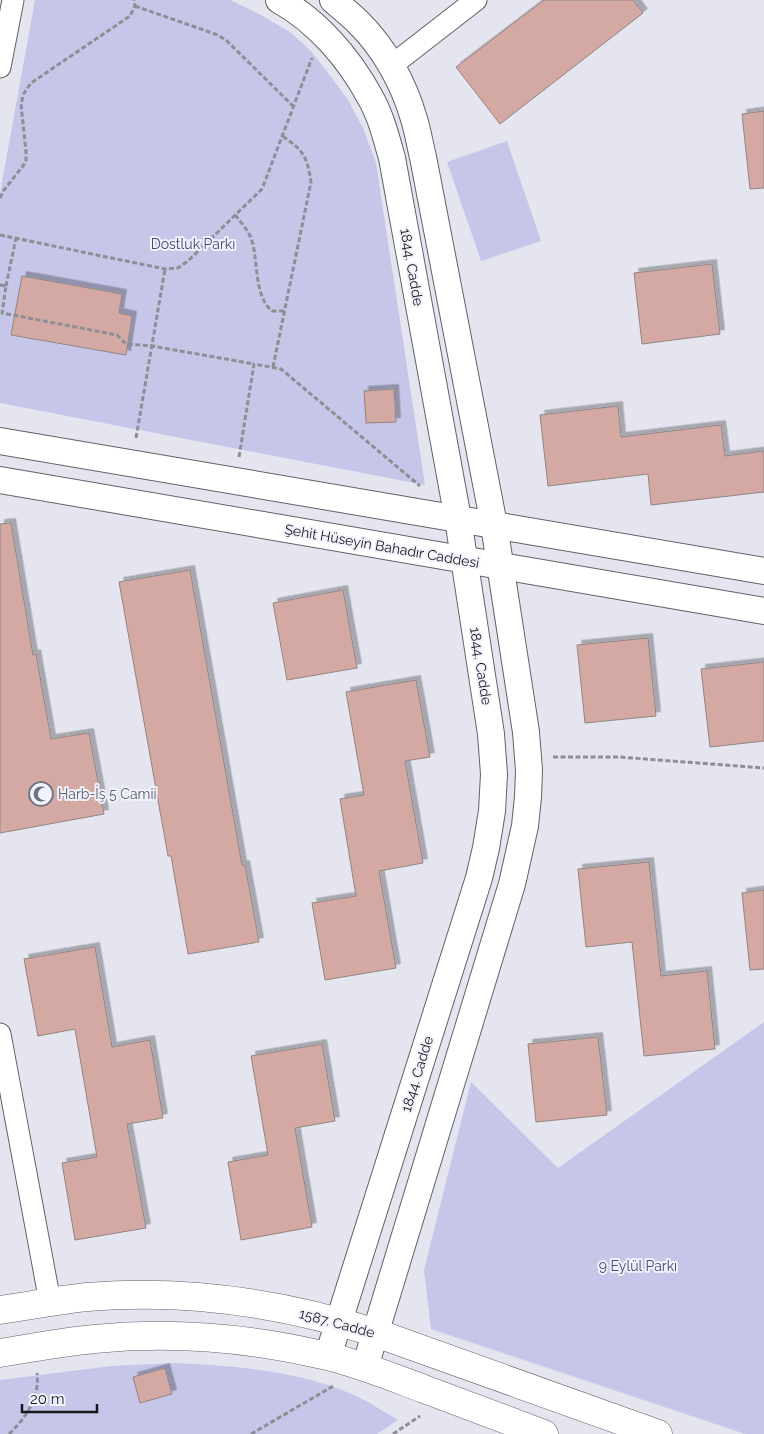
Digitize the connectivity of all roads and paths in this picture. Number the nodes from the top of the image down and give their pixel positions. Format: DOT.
graph roads {
  1 [pos="13,0"];
  2 [pos="134,0"];
  3 [pos="279,0"];
  4 [pos="333,0"];
  5 [pos="476,0"];
  6 [pos="135,6"];
  7 [pos="321,32"];
  8 [pos="391,66"];
  9 [pos="0,67"];
  10 [pos="294,106"];
  11 [pos="282,136"];
  12 [pos="0,198"];
  13 [pos="235,215"];
  14 [pos="0,234"];
  15 [pos="16,238"];
  16 [pos="165,268"];
  17 [pos="0,285"];
  18 [pos="6,286"];
  19 [pos="285,311"];
  20 [pos="152,346"];
  21 [pos="254,364"];
  22 [pos="273,367"];
  23 [pos="0,441"];
  24 [pos="132,464"];
  25 [pos="0,480"];
  26 [pos="235,481"];
  27 [pos="421,487"];
  28 [pos="458,519"];
  29 [pos="494,525"];
  30 [pos="464,560"];
  31 [pos="501,566"];
  32 [pos="764,571"];
  33 [pos="764,611"];
  34 [pos="528,757"];
  35 [pos="764,768"];
  36 [pos="0,1034"];
  37 [pos="50,1302"];
  38 [pos="0,1310"];
  39 [pos="340,1321"];
  40 [pos="376,1333"];
  41 [pos="34,1348"];
  42 [pos="0,1354"];
  43 [pos="328,1356"];
  44 [pos="365,1367"];
  45 [pos="9,1434"];
  46 [pos="251,1434"];
  47 [pos="544,1434"];
  48 [pos="658,1434"];
  1 -- 9 [label="street"];
  2 -- 6 [label="path"];
  3 -- 7 [label="street, 1844. Cadde"];
  4 -- 8 [label="street"];
  5 -- 8 [label="street"];
  6 -- 10 [label="path"];
  6 -- 12 [label="path"];
  7 -- 10 [label="path"];
  7 -- 28 [label="street, 1844. Cadde"];
  8 -- 29 [label="street"];
  10 -- 11 [label="path"];
  11 -- 13 [label="path"];
  11 -- 19 [label="path"];
  13 -- 16 [label="path"];
  13 -- 19 [label="path"];
  14 -- 15 [label="path"];
  15 -- 16 [label="path"];
  15 -- 18 [label="path"];
  16 -- 20 [label="path"];
  17 -- 18 [label="path"];
  18 -- 20 [label="path"];
  19 -- 22 [label="path"];
  20 -- 21 [label="path"];
  20 -- 24 [label="path"];
  21 -- 22 [label="path"];
  21 -- 26 [label="path"];
  22 -- 27 [label="path"];
  23 -- 24 [label="street"];
  24 -- 26 [label="street"];
  25 -- 30 [label="street, Şehit Hüseyin Bahadır Caddesi"];
  26 -- 28 [label="street"];
  28 -- 29 [label="street"];
  28 -- 30 [label="street, 1844. Cadde"];
  29 -- 31 [label="street"];
  29 -- 32 [label="street"];
  30 -- 31 [label="street, Şehit Hüseyin Bahadır Caddesi"];
  30 -- 39 [label="street, 1844. Cadde"];
  31 -- 33 [label="street, Şehit Hüseyin Bahadır Caddesi"];
  31 -- 34 [label="street"];
  34 -- 35 [label="path"];
  34 -- 40 [label="street"];
  36 -- 37 [label="street"];
  37 -- 38 [label="main road, 1587. Cadde"];
  37 -- 39 [label="main road, 1587. Cadde"];
  39 -- 40 [label="main road, 1587. Cadde"];
  39 -- 43 [label="street, 1844. Cadde"];
  40 -- 44 [label="street"];
  40 -- 48 [label="main road, 1587. Cadde"];
  41 -- 42 [label="main road"];
  41 -- 43 [label="main road"];
  41 -- 45 [label="path"];
  43 -- 44 [label="main road"];
  44 -- 46 [label="path"];
  44 -- 47 [label="main road"];
}
